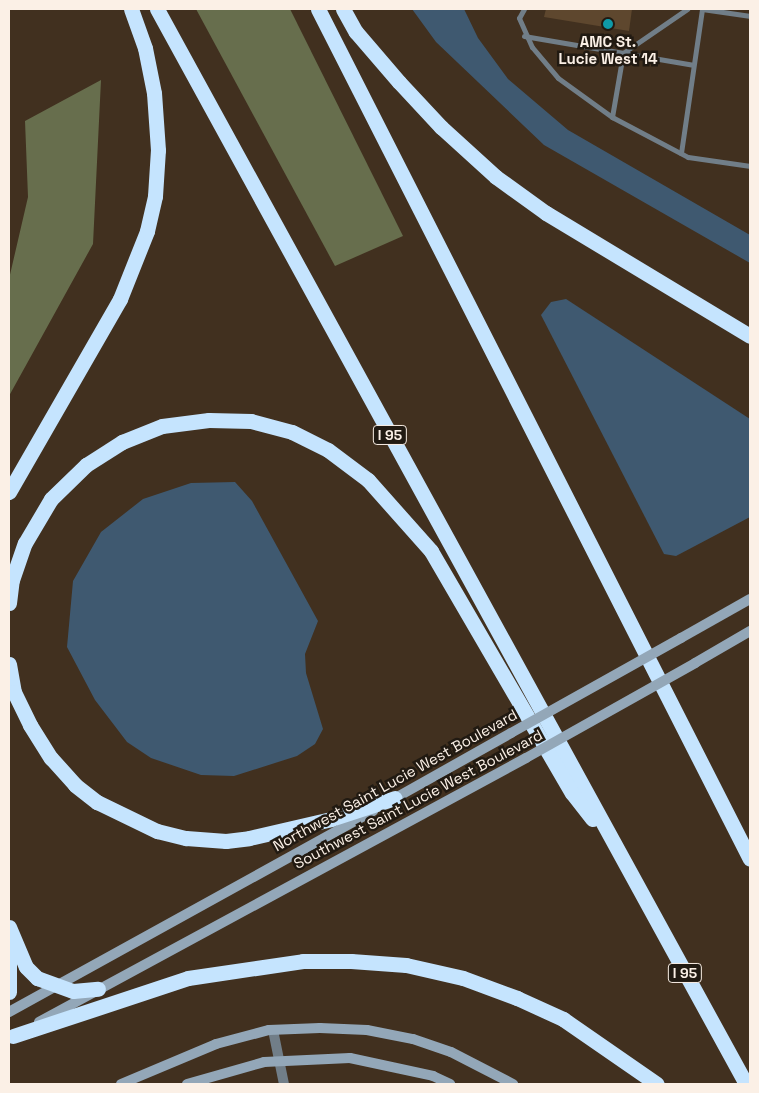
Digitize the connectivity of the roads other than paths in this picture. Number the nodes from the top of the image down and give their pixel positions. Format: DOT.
graph roads {
  1 [pos="131,9"];
  2 [pos="157,9"];
  3 [pos="318,9"];
  4 [pos="343,9"];
  5 [pos="524,9"];
  6 [pos="687,9"];
  7 [pos="702,9"];
  8 [pos="750,16"];
  9 [pos="524,36"];
  10 [pos="623,53"];
  11 [pos="693,65"];
  12 [pos="612,117"];
  13 [pos="681,153"];
  14 [pos="750,166"];
  15 [pos="750,336"];
  16 [pos="9,492"];
  17 [pos="750,599"];
  18 [pos="9,603"];
  19 [pos="750,631"];
  20 [pos="9,664"];
  21 [pos="395,798"];
  22 [pos="750,859"];
  23 [pos="624,862"];
  24 [pos="9,927"];
  25 [pos="9,940"];
  26 [pos="54,987"];
  27 [pos="98,989"];
  28 [pos="9,992"];
  29 [pos="9,1012"];
  30 [pos="273,1030"];
  31 [pos="11,1038"];
  32 [pos="278,1060"];
  33 [pos="121,1084"];
  34 [pos="186,1084"];
  35 [pos="284,1084"];
  36 [pos="450,1084"];
  37 [pos="513,1084"];
  38 [pos="657,1084"];
  39 [pos="746,1084"];
  1 -- 16 [label="highway"];
  2 -- 23 [label="highway, I 95"];
  3 -- 22 [label="highway"];
  4 -- 15 [label="highway"];
  5 -- 9 [label="lane"];
  6 -- 10 [label="lane"];
  7 -- 8 [label="lane"];
  7 -- 11 [label="lane"];
  9 -- 10 [label="lane"];
  9 -- 12 [label="lane"];
  10 -- 11 [label="lane"];
  10 -- 12 [label="lane"];
  11 -- 13 [label="lane"];
  12 -- 13 [label="lane"];
  13 -- 14 [label="lane"];
  17 -- 21 [label="main road, Northwest Saint Lucie West Boulevard, bridge"];
  18 -- 23 [label="highway"];
  19 -- 27 [label="main road, Southwest Saint Lucie West Boulevard, bridge"];
  20 -- 21 [label="highway"];
  21 -- 26 [label="main road, Northwest Saint Lucie West Boulevard"];
  23 -- 39 [label="highway, I 95"];
  24 -- 26 [label="highway"];
  25 -- 28 [label="highway"];
  26 -- 27 [label="highway"];
  26 -- 29 [label="main road, Northwest Saint Lucie West Boulevard"];
  27 -- 31 [label="main road, Southwest Saint Lucie West Boulevard"];
  30 -- 32 [label="street"];
  30 -- 33 [label="main road"];
  30 -- 37 [label="main road"];
  31 -- 38 [label="highway"];
  32 -- 34 [label="main road"];
  32 -- 35 [label="street"];
  32 -- 36 [label="main road"];
}
